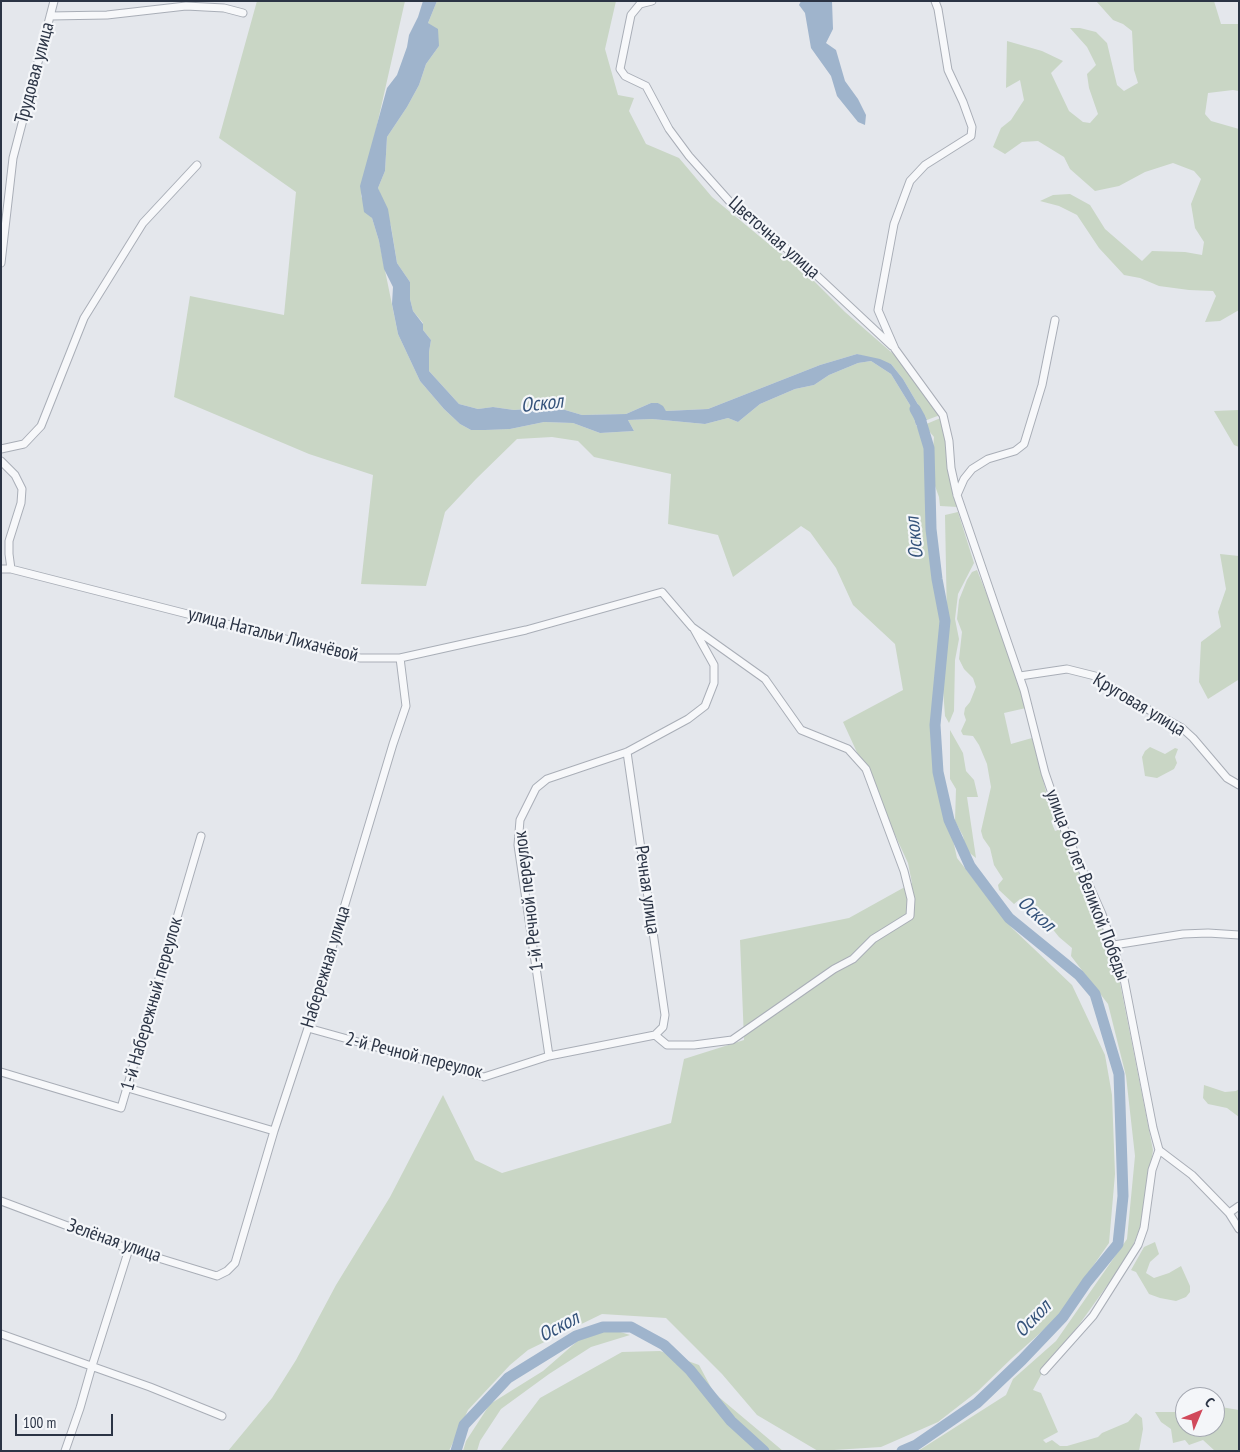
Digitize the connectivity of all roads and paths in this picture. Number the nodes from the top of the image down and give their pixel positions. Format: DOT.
graph roads {
  1 [pos="54,1"];
  2 [pos="652,1"];
  3 [pos="935,1"];
  4 [pos="243,12"];
  5 [pos="50,16"];
  6 [pos="197,165"];
  7 [pos="1,263"];
  8 [pos="878,310"];
  9 [pos="1054,320"];
  10 [pos="865,321"];
  11 [pos="895,349"];
  12 [pos="1,449"];
  13 [pos="1,461"];
  14 [pos="957,495"];
  15 [pos="1,569"];
  16 [pos="12,569"];
  17 [pos="692,627"];
  18 [pos="400,658"];
  19 [pos="1020,676"];
  20 [pos="626,752"];
  21 [pos="1239,786"];
  22 [pos="201,836"];
  23 [pos="1239,935"];
  24 [pos="1114,945"];
  25 [pos="308,1028"];
  26 [pos="655,1035"];
  27 [pos="549,1056"];
  28 [pos="1,1072"];
  29 [pos="128,1088"];
  30 [pos="274,1132"];
  31 [pos="1159,1150"];
  32 [pos="1,1201"];
  33 [pos="1239,1206"];
  34 [pos="1229,1213"];
  35 [pos="1239,1229"];
  36 [pos="129,1249"];
  37 [pos="227,1271"];
  38 [pos="1,1334"];
  39 [pos="92,1366"];
  40 [pos="1044,1371"];
  41 [pos="222,1416"];
  42 [pos="65,1451"];
  1 -- 5 [label="street, Трудовая улица"];
  2 -- 10 [label="street, Цветочная улица"];
  3 -- 8 [label="street"];
  4 -- 5 [label="street"];
  5 -- 7 [label="street, Трудовая улица"];
  6 -- 12 [label="street"];
  8 -- 10 [label="street"];
  8 -- 11 [label="street, улица 60 лет Великой Победы"];
  9 -- 14 [label="street"];
  10 -- 11 [label="street, Цветочная улица"];
  11 -- 14 [label="street, улица 60 лет Великой Победы"];
  13 -- 16 [label="street"];
  14 -- 19 [label="street, улица 60 лет Великой Победы"];
  15 -- 16 [label="street, улица Натальи Лихачёвой"];
  16 -- 18 [label="street, улица Натальи Лихачёвой"];
  17 -- 18 [label="street, улица Натальи Лихачёвой"];
  17 -- 20 [label="street, 1-й Речной переулок"];
  17 -- 26 [label="street"];
  18 -- 25 [label="street, Набережная улица"];
  19 -- 21 [label="street, Круговая улица"];
  19 -- 24 [label="street, улица 60 лет Великой Победы"];
  20 -- 26 [label="street, Речная улица"];
  20 -- 27 [label="street, 1-й Речной переулок"];
  22 -- 29 [label="street, 1-й Набережный переулок"];
  23 -- 24 [label="street"];
  24 -- 31 [label="street, улица 60 лет Великой Победы"];
  25 -- 27 [label="street, 2-й Речной переулок"];
  25 -- 30 [label="street, Набережная улица"];
  26 -- 27 [label="street, 2-й Речной переулок"];
  28 -- 29 [label="street, 1-й Набережный переулок"];
  29 -- 30 [label="street"];
  30 -- 37 [label="street, Набережная улица"];
  31 -- 34 [label="street"];
  31 -- 40 [label="street"];
  32 -- 36 [label="street, Зелёная улица"];
  33 -- 34 [label="street"];
  34 -- 35 [label="street"];
  36 -- 37 [label="street, Зелёная улица"];
  36 -- 39 [label="street"];
  38 -- 39 [label="street"];
  39 -- 41 [label="street"];
  39 -- 42 [label="street"];
}
